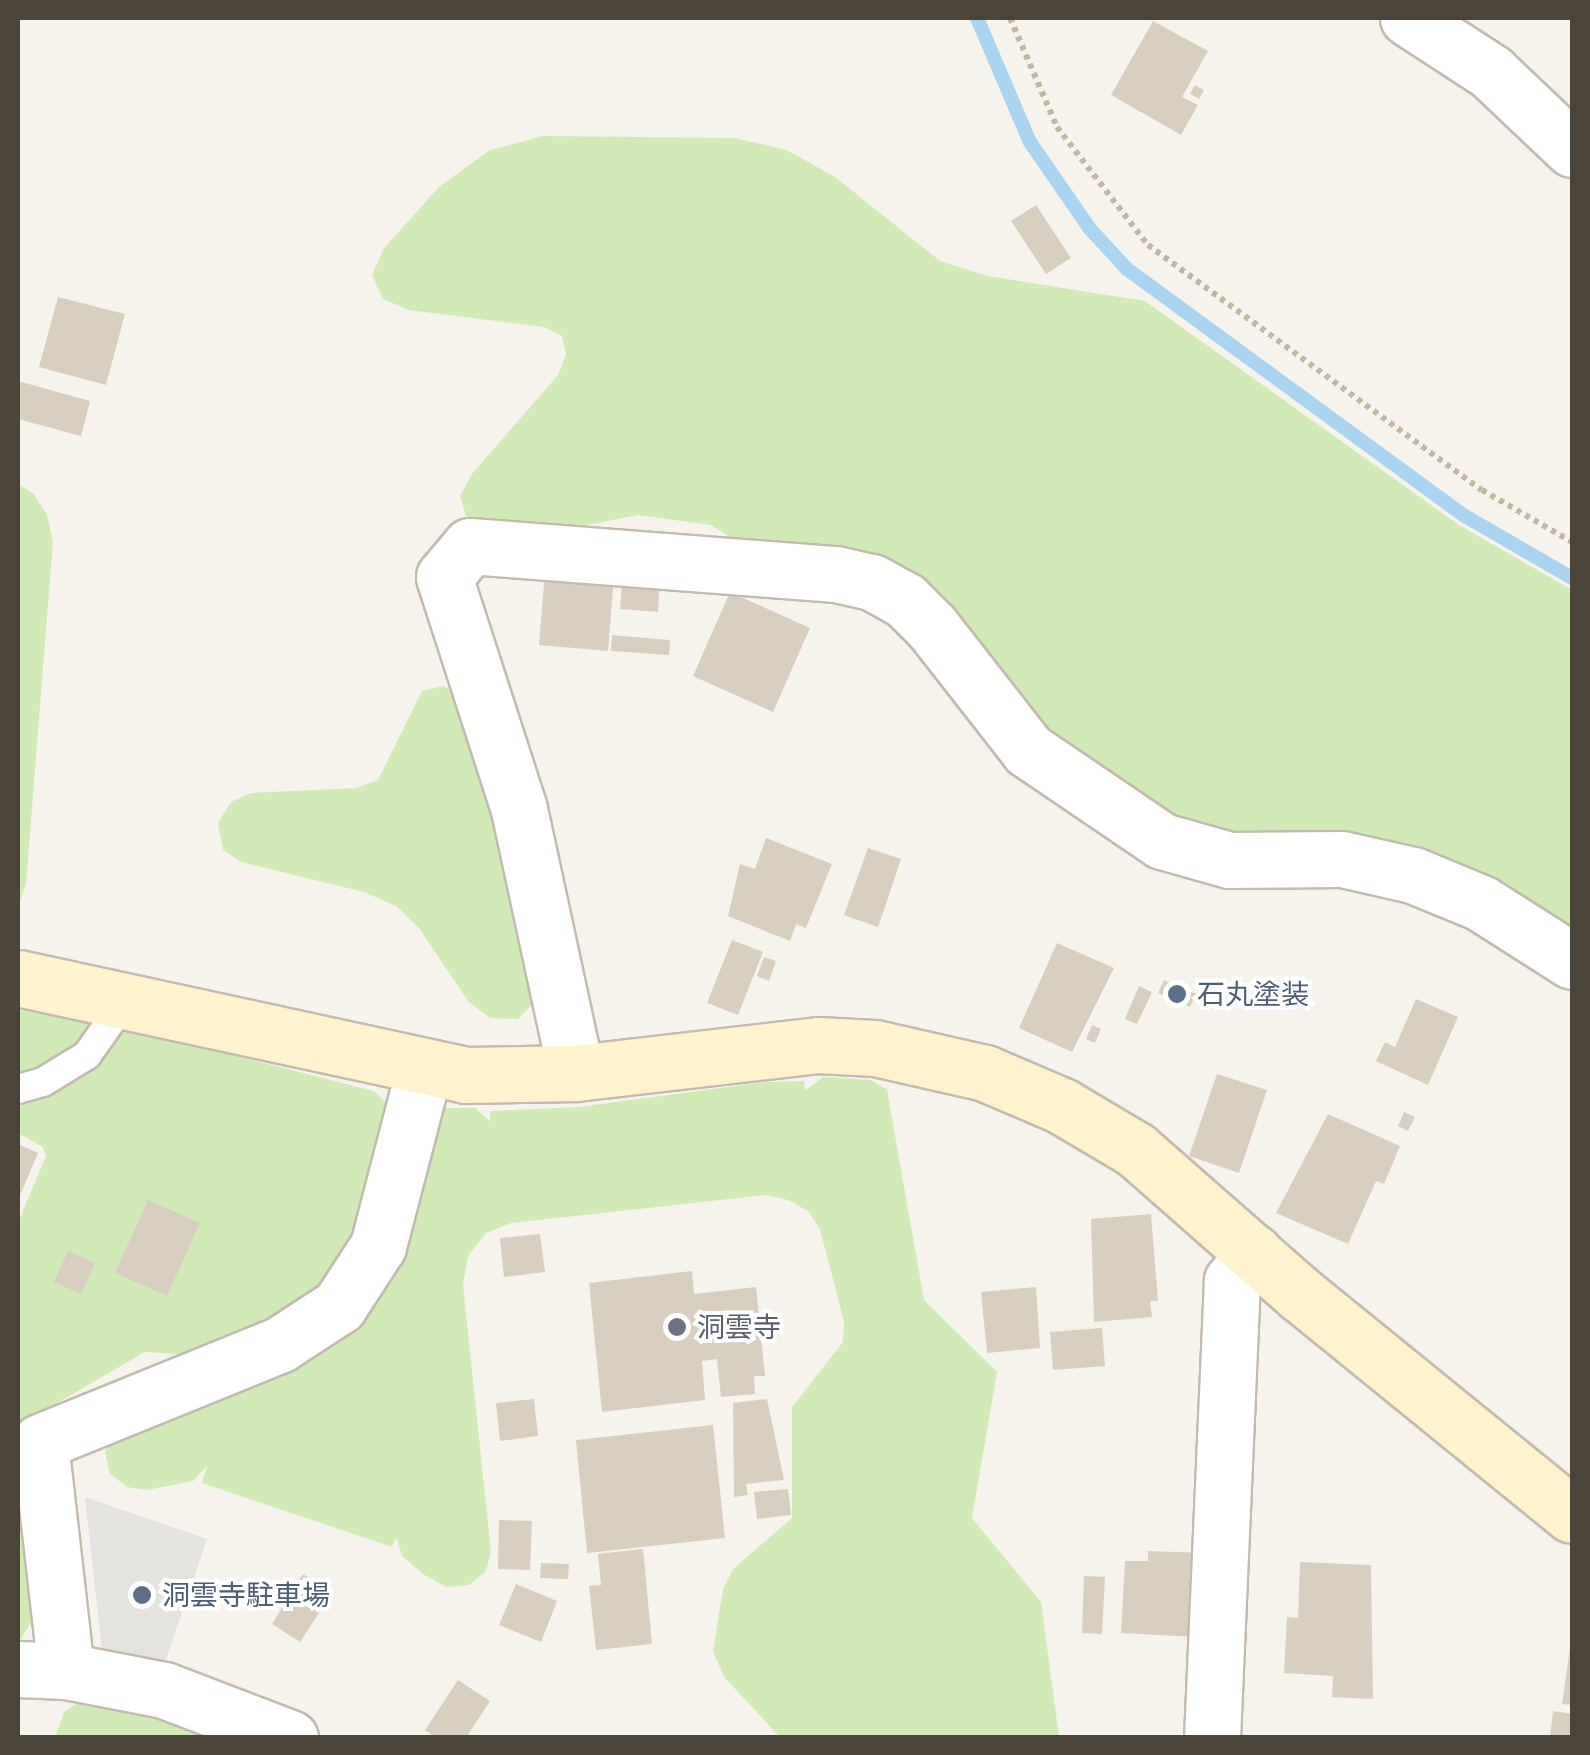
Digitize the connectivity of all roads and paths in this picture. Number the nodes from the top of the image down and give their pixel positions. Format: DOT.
graph roads {
  1 [pos="1010,18"];
  2 [pos="1408,18"];
  3 [pos="1572,149"];
  4 [pos="1572,542"];
  5 [pos="1572,961"];
  6 [pos="18,978"];
  7 [pos="128,997"];
  8 [pos="424,1069"];
  9 [pos="576,1073"];
  10 [pos="18,1089"];
  11 [pos="1254,1253"];
  12 [pos="1572,1515"];
  13 [pos="42,1670"];
  14 [pos="290,1738"];
  15 [pos="1212,1738"];
  1 -- 4 [label="path"];
  2 -- 3 [label="street"];
  5 -- 9 [label="street"];
  6 -- 7 [label="street"];
  7 -- 8 [label="street"];
  7 -- 10 [label="lane"];
  8 -- 9 [label="street"];
  8 -- 13 [label="street"];
  9 -- 11 [label="street"];
  11 -- 12 [label="street"];
  11 -- 15 [label="street"];
  13 -- 14 [label="street"];
}
